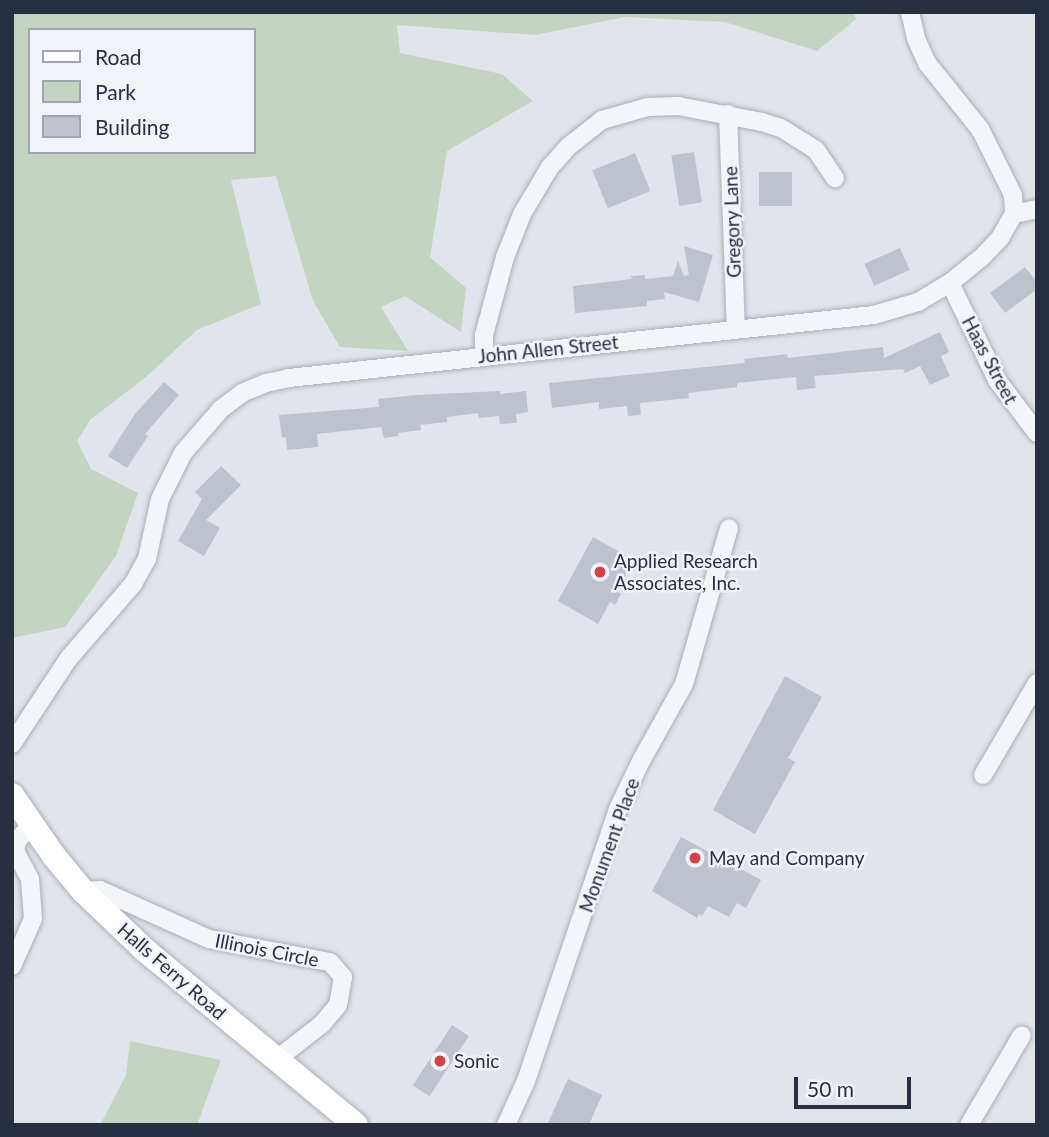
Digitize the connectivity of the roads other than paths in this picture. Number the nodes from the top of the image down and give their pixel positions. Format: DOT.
graph roads {
  1 [pos="910,12"];
  2 [pos="728,114"];
  3 [pos="835,178"];
  4 [pos="1037,209"];
  5 [pos="1014,214"];
  6 [pos="950,283"];
  7 [pos="736,329"];
  8 [pos="484,356"];
  9 [pos="1037,433"];
  10 [pos="729,528"];
  11 [pos="1037,683"];
  12 [pos="12,744"];
  13 [pos="983,775"];
  14 [pos="12,795"];
  15 [pos="32,824"];
  16 [pos="83,891"];
  17 [pos="12,966"];
  18 [pos="1022,1035"];
  19 [pos="276,1060"];
  20 [pos="356,1125"];
  21 [pos="506,1125"];
  22 [pos="969,1125"];
  1 -- 5 [label="street"];
  2 -- 3 [label="street"];
  2 -- 7 [label="street, Gregory Lane"];
  2 -- 8 [label="street"];
  4 -- 5 [label="street"];
  5 -- 6 [label="street, John Allen Street"];
  6 -- 7 [label="street, John Allen Street"];
  6 -- 9 [label="street, Haas Street"];
  7 -- 8 [label="street, John Allen Street"];
  8 -- 12 [label="street, John Allen Street"];
  10 -- 21 [label="street, Monument Place"];
  11 -- 13 [label="street"];
  14 -- 15 [label="street, Halls Ferry Road"];
  15 -- 16 [label="street, Halls Ferry Road"];
  15 -- 17 [label="street"];
  16 -- 19 [label="street, Halls Ferry Road"];
  16 -- 19 [label="street, Illinois Circle"];
  18 -- 22 [label="street"];
  19 -- 20 [label="street, Halls Ferry Road"];
}
